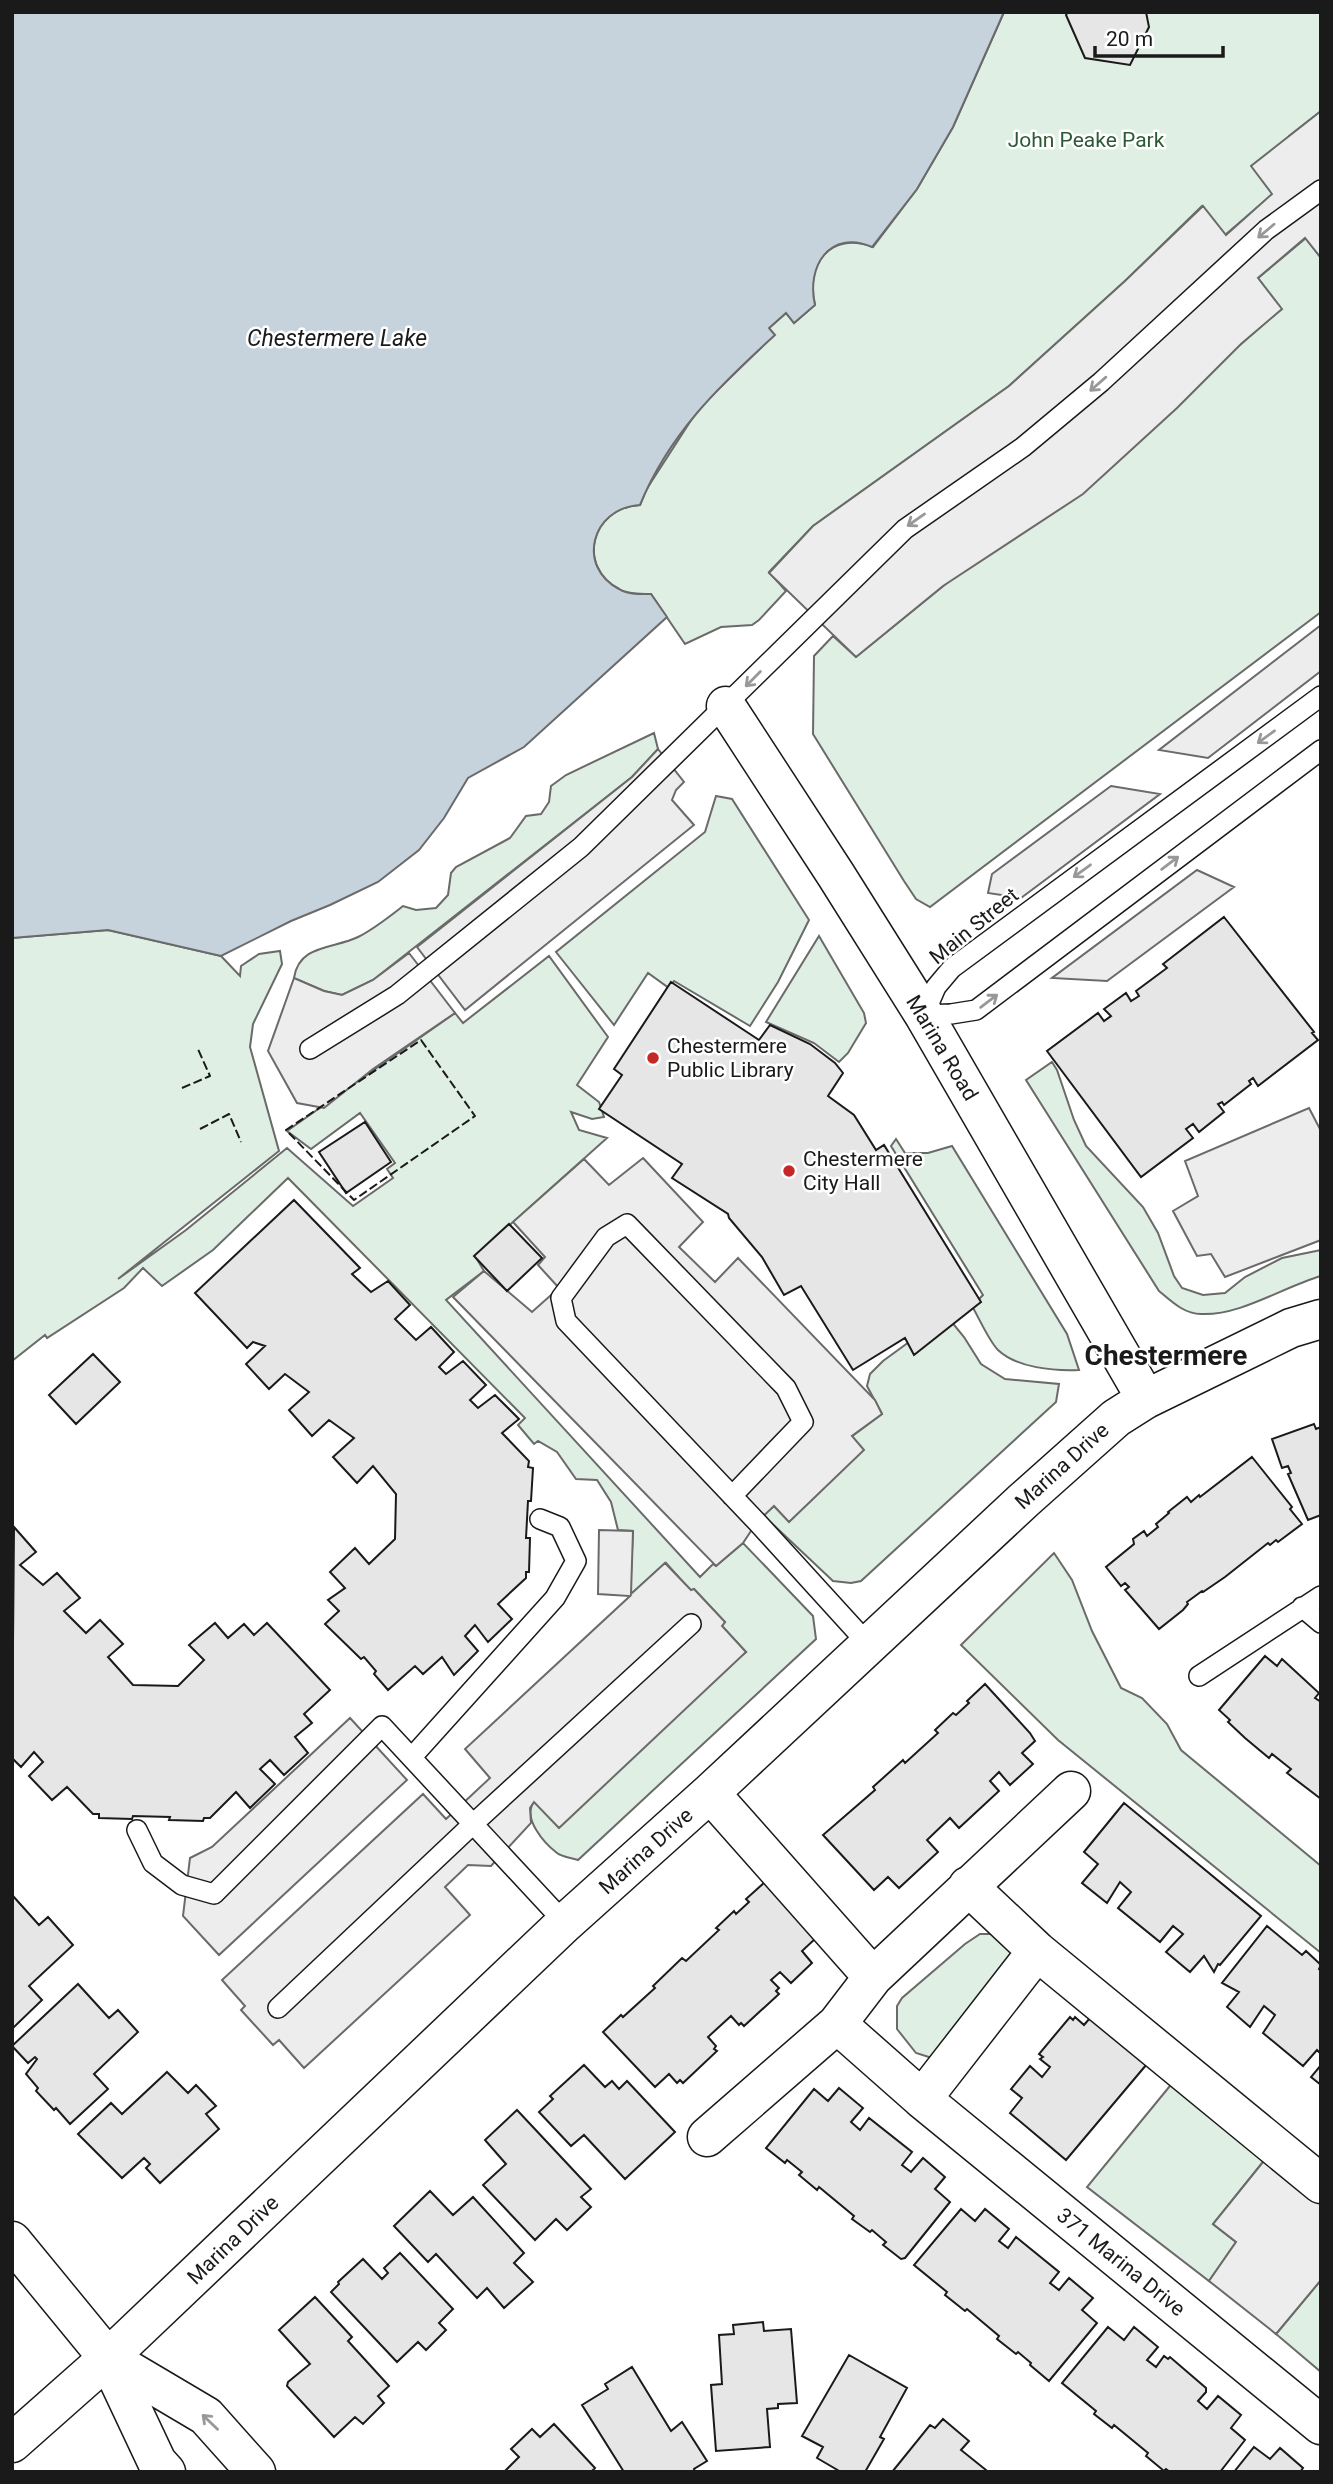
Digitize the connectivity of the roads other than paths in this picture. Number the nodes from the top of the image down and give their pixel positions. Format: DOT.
graph roads {
  1 [pos="1321,190"];
  2 [pos="1321,696"];
  3 [pos="726,706"];
  4 [pos="1321,750"];
  5 [pos="924,1015"];
  6 [pos="310,1049"];
  7 [pos="1321,1319"];
  8 [pos="1146,1399"];
  9 [pos="732,1496"];
  10 [pos="540,1519"];
  11 [pos="1321,1596"];
  12 [pos="1302,1607"];
  13 [pos="1321,1623"];
  14 [pos="691,1624"];
  15 [pos="869,1645"];
  16 [pos="1199,1676"];
  17 [pos="412,1757"];
  18 [pos="1071,1791"];
  19 [pos="710,1793"];
  20 [pos="473,1824"];
  21 [pos="137,1830"];
  22 [pos="968,1886"];
  23 [pos="565,1923"];
  24 [pos="1037,1951"];
  25 [pos="873,1976"];
  26 [pos="278,2008"];
  27 [pos="837,2024"];
  28 [pos="922,2099"];
  29 [pos="707,2137"];
  30 [pos="1321,2184"];
  31 [pos="12,2241"];
  32 [pos="108,2358"];
  33 [pos="1321,2425"];
  34 [pos="12,2443"];
  35 [pos="166,2472"];
  36 [pos="256,2472"];
  1 -- 3 [label="lane, one-way"];
  2 -- 5 [label="lane, Main Street, one-way"];
  3 -- 5 [label="street, Marina Road"];
  3 -- 6 [label="lane"];
  5 -- 4 [label="lane, one-way"];
  5 -- 8 [label="street, Marina Road"];
  7 -- 8 [label="street, Marina Drive"];
  8 -- 15 [label="street, Marina Drive"];
  9 -- 9 [label="lane"];
  9 -- 15 [label="lane"];
  10 -- 17 [label="lane"];
  11 -- 12 [label="lane"];
  12 -- 13 [label="lane"];
  12 -- 16 [label="lane"];
  14 -- 20 [label="lane"];
  15 -- 19 [label="street, Marina Drive"];
  17 -- 20 [label="lane"];
  17 -- 21 [label="lane"];
  18 -- 22 [label="street"];
  19 -- 23 [label="street, Marina Drive"];
  19 -- 25 [label="street"];
  20 -- 23 [label="lane"];
  20 -- 26 [label="lane"];
  22 -- 24 [label="street"];
  22 -- 25 [label="street"];
  23 -- 32 [label="street, Marina Drive"];
  24 -- 28 [label="street"];
  24 -- 30 [label="street"];
  25 -- 27 [label="street"];
  27 -- 28 [label="street, 371 Marina Drive"];
  27 -- 29 [label="street"];
  28 -- 33 [label="street, 371 Marina Drive"];
  31 -- 32 [label="street"];
  32 -- 34 [label="street, Marina Drive"];
  32 -- 35 [label="street"];
  36 -- 32 [label="street, one-way"];
}
